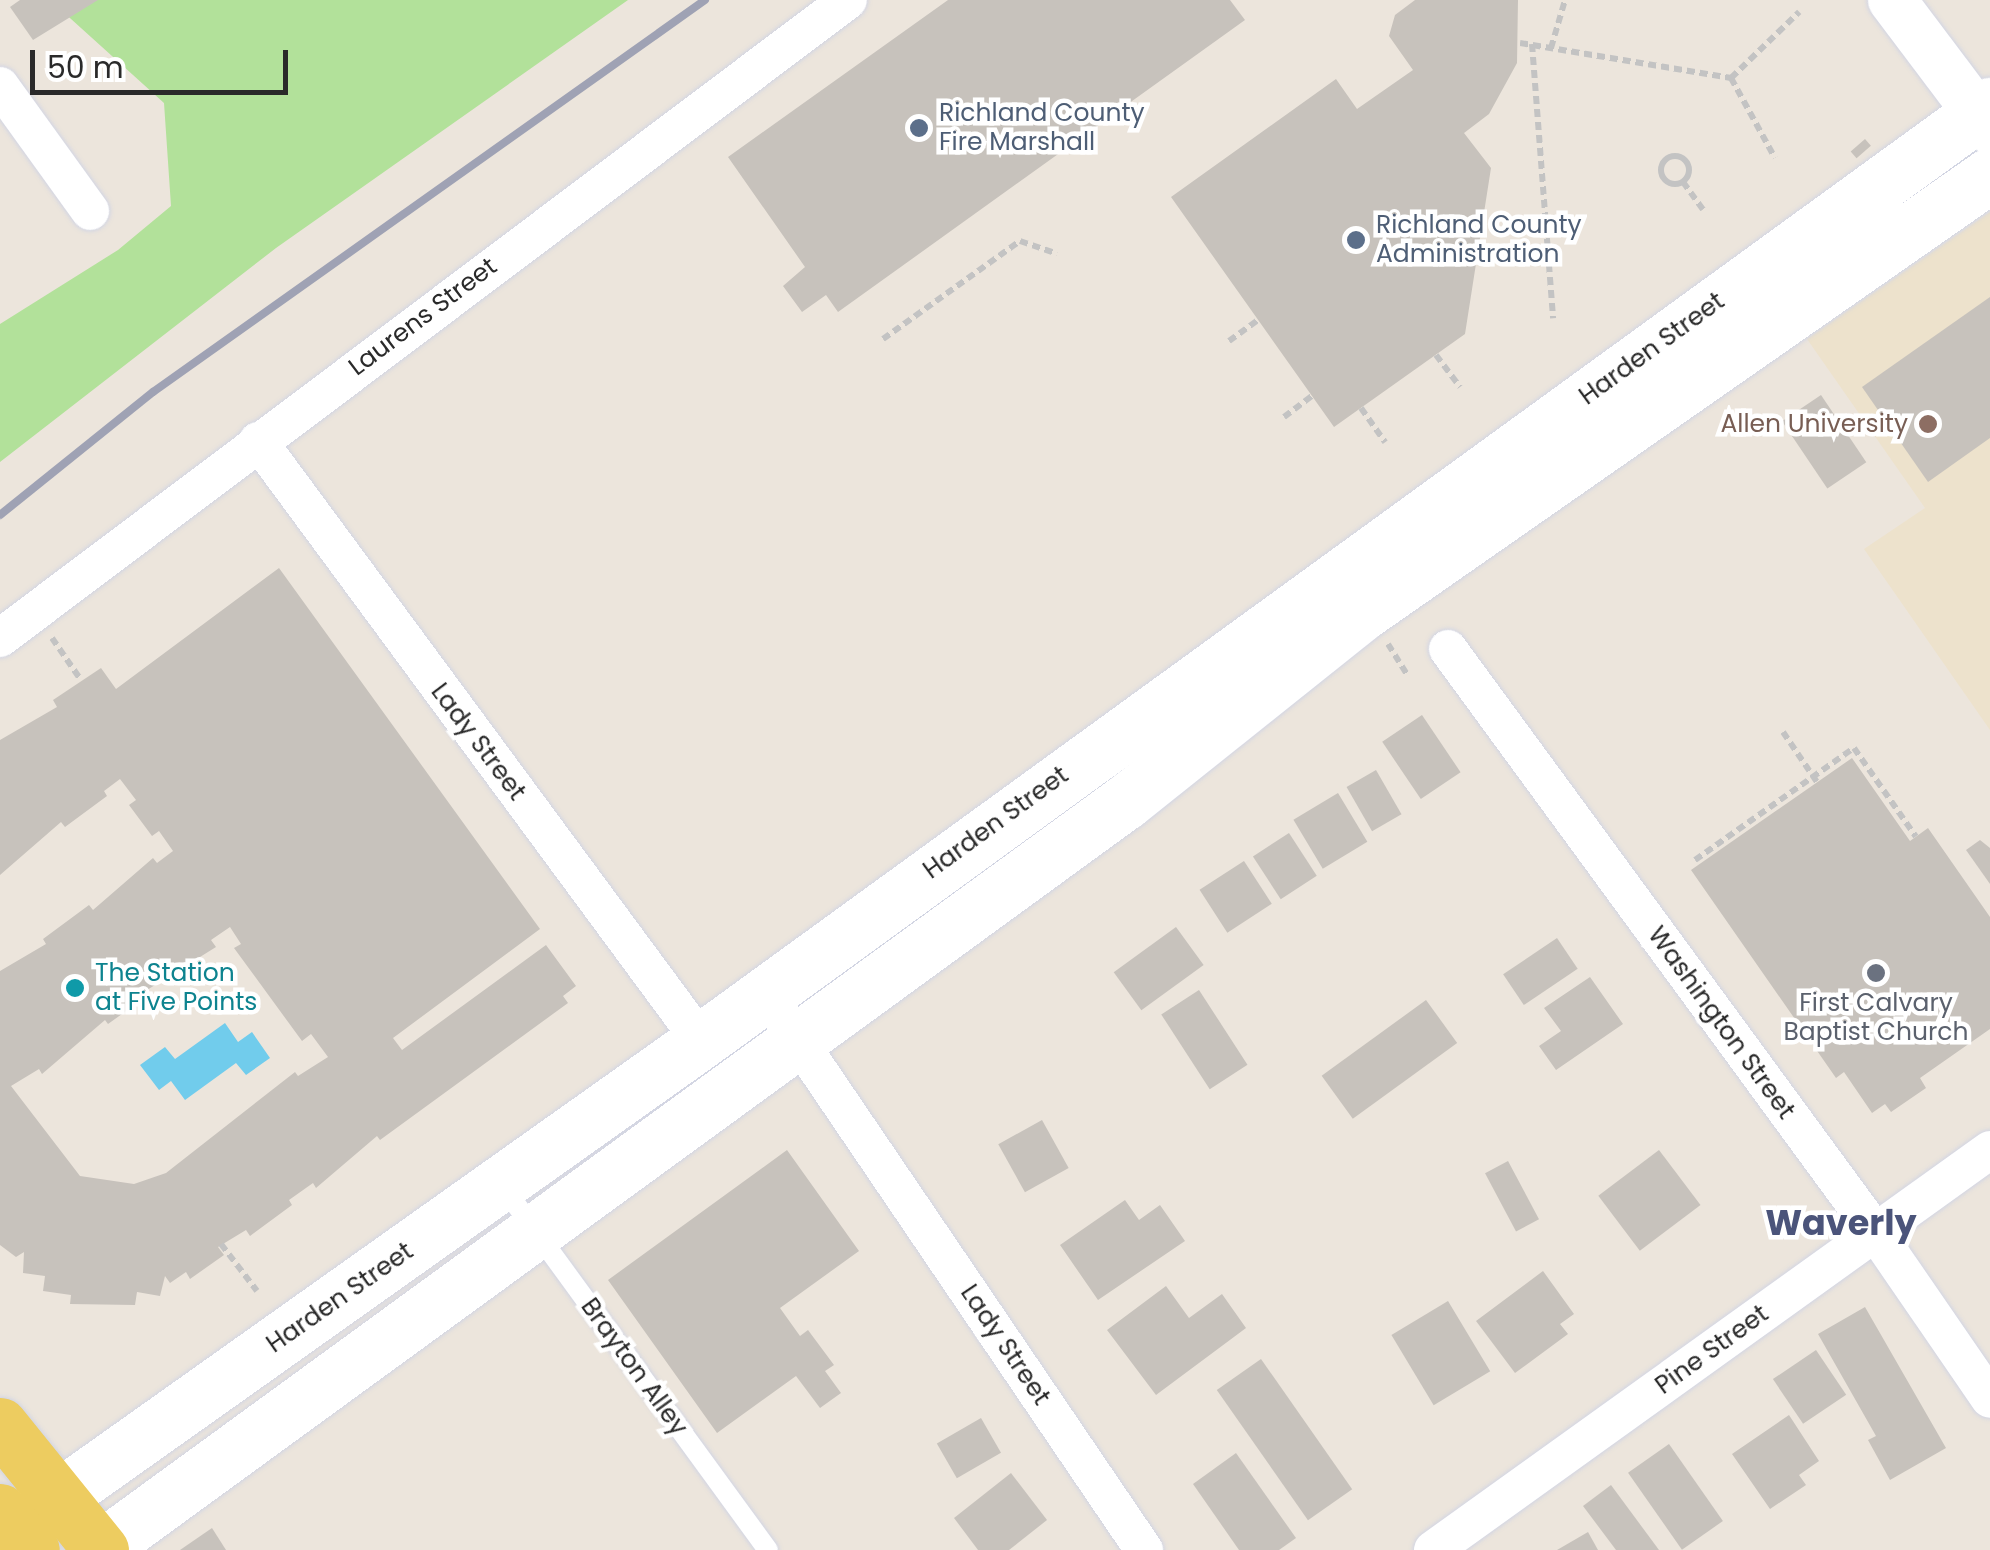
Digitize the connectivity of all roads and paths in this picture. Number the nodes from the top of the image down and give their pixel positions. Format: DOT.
graph roads {
  1 [pos="848,0"];
  2 [pos="1566,0"];
  3 [pos="1892,0"];
  4 [pos="1800,12"];
  5 [pos="1520,42"];
  6 [pos="1532,44"];
  7 [pos="1551,48"];
  8 [pos="1731,78"];
  9 [pos="0,86"];
  10 [pos="1985,117"];
  11 [pos="1775,158"];
  12 [pos="1990,175"];
  13 [pos="1683,182"];
  14 [pos="1704,210"];
  15 [pos="90,211"];
  16 [pos="1058,254"];
  17 [pos="1554,318"];
  18 [pos="1258,320"];
  19 [pos="883,339"];
  20 [pos="1229,341"];
  21 [pos="1436,354"];
  22 [pos="1460,387"];
  23 [pos="1312,396"];
  24 [pos="1361,408"];
  25 [pos="1284,417"];
  26 [pos="258,442"];
  27 [pos="1384,442"];
  28 [pos="46,629"];
  29 [pos="0,638"];
  30 [pos="1448,649"];
  31 [pos="1395,655"];
  32 [pos="1407,674"];
  33 [pos="81,680"];
  34 [pos="1783,732"];
  35 [pos="1815,779"];
  36 [pos="1916,837"];
  37 [pos="1694,860"];
  38 [pos="765,992"];
  39 [pos="701,1041"];
  40 [pos="799,1042"];
  41 [pos="1990,1150"];
  42 [pos="501,1183"];
  43 [pos="536,1231"];
  44 [pos="1876,1233"];
  45 [pos="222,1244"];
  46 [pos="256,1292"];
  47 [pos="1990,1400"];
  48 [pos="0,1425"];
  49 [pos="21,1525"];
  50 [pos="100,1549"];
  51 [pos="768,1550"];
  52 [pos="1144,1550"];
  53 [pos="1433,1550"];
  1 -- 26 [label="street, Laurens Street"];
  2 -- 7 [label="path"];
  3 -- 10 [label="street"];
  4 -- 8 [label="path"];
  5 -- 6 [label="path"];
  6 -- 7 [label="path"];
  6 -- 17 [label="path"];
  7 -- 8 [label="path"];
  8 -- 11 [label="path"];
  9 -- 15 [label="street"];
  10 -- 38 [label="main road, Harden Street"];
  12 -- 40 [label="main road, Harden Street"];
  13 -- 13 [label="path"];
  13 -- 14 [label="path"];
  16 -- 19 [label="path"];
  18 -- 20 [label="path"];
  21 -- 22 [label="path"];
  23 -- 25 [label="path"];
  24 -- 27 [label="path"];
  26 -- 29 [label="street, Laurens Street"];
  26 -- 39 [label="street, Lady Street"];
  28 -- 33 [label="path"];
  30 -- 44 [label="street, Washington Street"];
  31 -- 32 [label="path"];
  34 -- 35 [label="path"];
  35 -- 36 [label="path"];
  35 -- 37 [label="path"];
  38 -- 39 [label="main road, Harden Street"];
  38 -- 40 [label="street, Lady Street"];
  39 -- 42 [label="main road, Harden Street"];
  40 -- 43 [label="main road, Harden Street"];
  40 -- 52 [label="street, Lady Street"];
  41 -- 44 [label="street, Pine Street"];
  42 -- 43 [label="lane, Brayton Alley"];
  42 -- 49 [label="main road, Harden Street"];
  43 -- 50 [label="main road, Harden Street"];
  43 -- 51 [label="lane, Brayton Alley"];
  44 -- 47 [label="street, Washington Street"];
  44 -- 53 [label="street, Pine Street"];
  45 -- 46 [label="path"];
  48 -- 49 [label="main road"];
  49 -- 50 [label="main road"];
}
